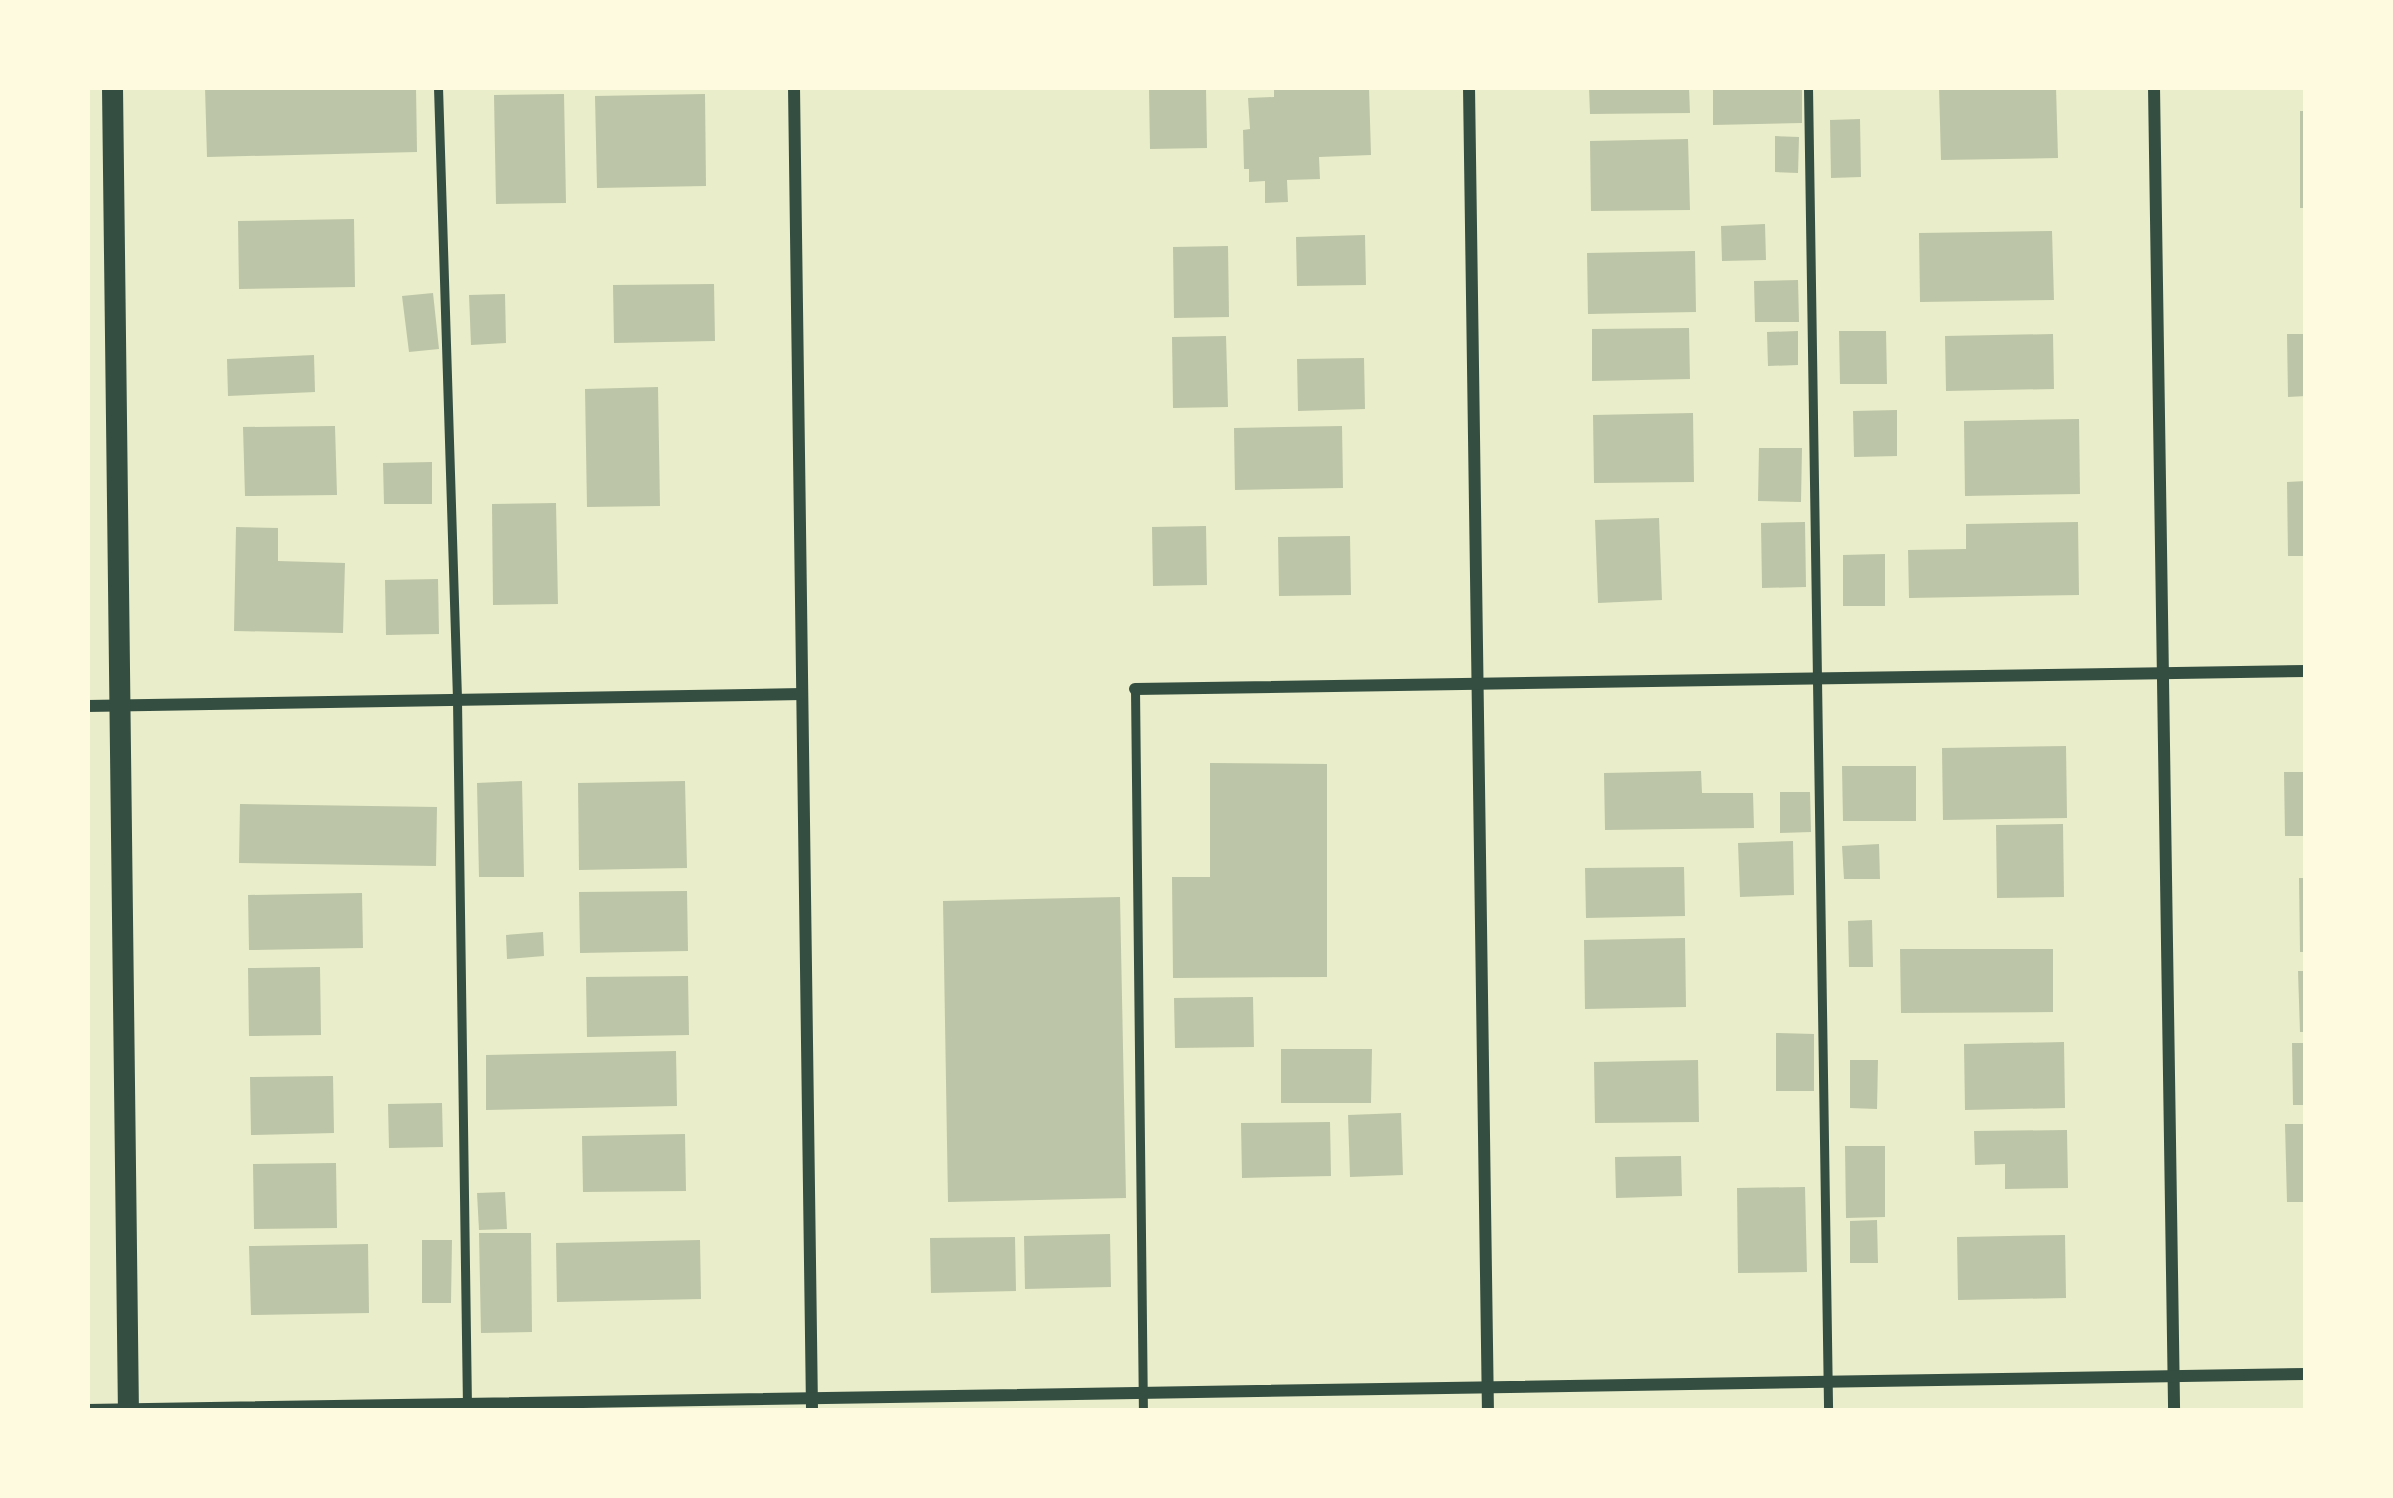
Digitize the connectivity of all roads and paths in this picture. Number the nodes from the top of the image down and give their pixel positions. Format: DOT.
graph roads {
  1 [pos="112,87"];
  2 [pos="438,87"];
  3 [pos="794,87"];
  4 [pos="1469,87"];
  5 [pos="1808,87"];
  6 [pos="2153,87"];
  7 [pos="2306,670"];
  8 [pos="2162,673"];
  9 [pos="1817,678"];
  10 [pos="1478,683"];
  11 [pos="1135,688"];
  12 [pos="802,694"];
  13 [pos="457,700"];
  14 [pos="87,706"];
  15 [pos="121,706"];
  16 [pos="2306,1374"];
  17 [pos="2174,1376"];
  18 [pos="1828,1382"];
  19 [pos="1487,1388"];
  20 [pos="1143,1394"];
  21 [pos="812,1405"];
  22 [pos="466,1407"];
  23 [pos="87,1409"];
  24 [pos="128,1410"];
  25 [pos="1143,1411"];
  26 [pos="1487,1411"];
  27 [pos="1828,1411"];
  28 [pos="2174,1411"];
  1 -- 15 [label="street"];
  2 -- 13 [label="lane"];
  3 -- 12 [label="street"];
  4 -- 10 [label="street"];
  5 -- 9 [label="lane"];
  6 -- 8 [label="street"];
  7 -- 8 [label="street"];
  8 -- 9 [label="street"];
  8 -- 17 [label="street"];
  9 -- 10 [label="street"];
  9 -- 18 [label="lane"];
  10 -- 11 [label="street"];
  10 -- 19 [label="street"];
  11 -- 20 [label="lane"];
  12 -- 13 [label="street"];
  12 -- 21 [label="street"];
  13 -- 15 [label="street"];
  13 -- 22 [label="lane"];
  14 -- 15 [label="street"];
  15 -- 24 [label="street"];
  16 -- 17 [label="street"];
  17 -- 18 [label="street"];
  17 -- 28 [label="street"];
  18 -- 19 [label="street"];
  18 -- 27 [label="lane"];
  19 -- 20 [label="street"];
  19 -- 26 [label="street"];
  20 -- 21 [label="street"];
  20 -- 25 [label="lane"];
  21 -- 22 [label="street"];
  22 -- 24 [label="street"];
  23 -- 24 [label="street"];
}
